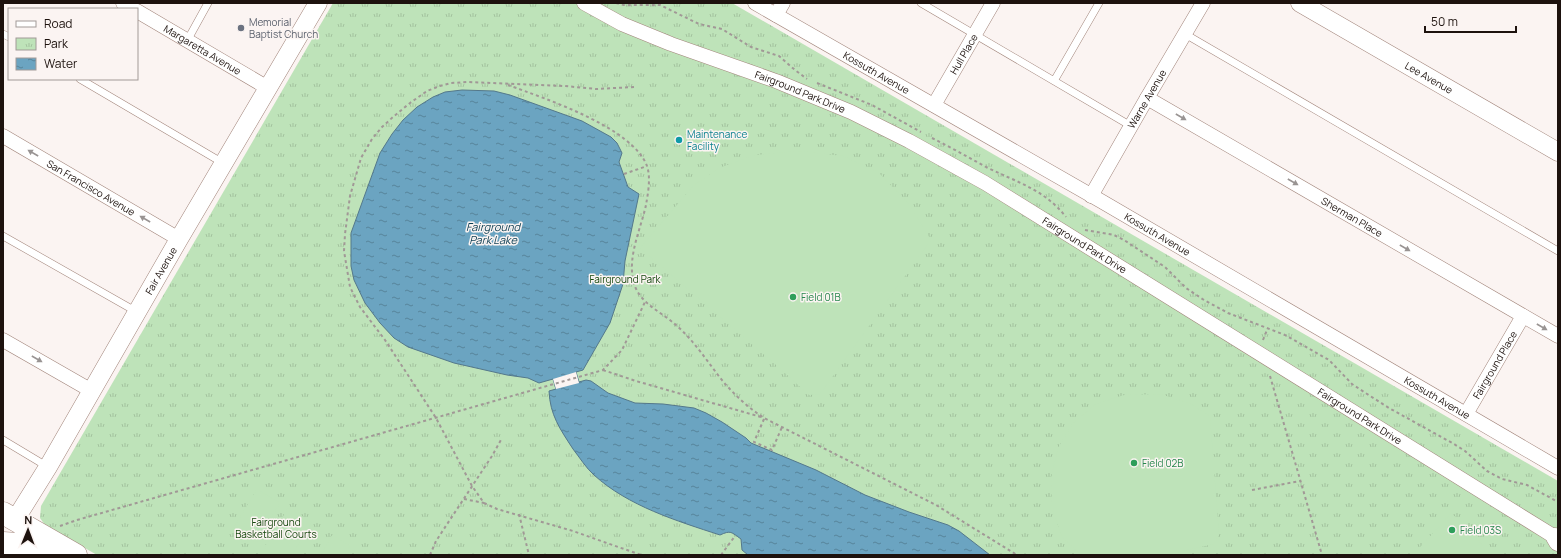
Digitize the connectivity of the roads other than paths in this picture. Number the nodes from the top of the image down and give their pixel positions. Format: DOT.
graph roads {
  1 [pos="122,3"];
  2 [pos="208,3"];
  3 [pos="318,3"];
  4 [pos="584,3"];
  5 [pos="755,3"];
  6 [pos="921,3"];
  7 [pos="993,3"];
  8 [pos="1099,3"];
  9 [pos="1203,3"];
  10 [pos="1300,3"];
  11 [pos="131,8"];
  12 [pos="779,9"];
  13 [pos="138,13"];
  14 [pos="975,34"];
  15 [pos="1185,34"];
  16 [pos="187,41"];
  17 [pos="82,80"];
  18 [pos="1054,80"];
  19 [pos="268,88"];
  20 [pos="1147,98"];
  21 [pos="934,105"];
  22 [pos="1131,126"];
  23 [pos="3,136"];
  24 [pos="1558,152"];
  25 [pos="224,163"];
  26 [pos="1092,196"];
  27 [pos="3,236"];
  28 [pos="179,239"];
  29 [pos="1558,251"];
  30 [pos="137,312"];
  31 [pos="1523,316"];
  32 [pos="1558,336"];
  33 [pos="3,340"];
  34 [pos="92,391"];
  35 [pos="1466,414"];
  36 [pos="3,440"];
  37 [pos="48,467"];
  38 [pos="1558,468"];
  39 [pos="6,522"];
  40 [pos="1557,539"];
  41 [pos="3,544"];
  42 [pos="21,555"];
  43 [pos="52,555"];
  44 [pos="76,555"];
  1 -- 11 [label="street"];
  2 -- 16 [label="lane"];
  3 -- 19 [label="street, Fair Avenue"];
  4 -- 40 [label="street, Fairground Park Drive"];
  5 -- 12 [label="street, Kossuth Avenue"];
  6 -- 14 [label="lane"];
  7 -- 14 [label="street, Hull Place"];
  8 -- 18 [label="lane"];
  9 -- 15 [label="street, Warne Avenue"];
  10 -- 24 [label="street, Lee Avenue"];
  12 -- 21 [label="street, Kossuth Avenue"];
  13 -- 16 [label="street, Margaretta Avenue"];
  14 -- 18 [label="lane"];
  14 -- 21 [label="street, Hull Place"];
  15 -- 20 [label="street, Warne Avenue"];
  15 -- 29 [label="lane"];
  16 -- 19 [label="street, Margaretta Avenue"];
  17 -- 25 [label="lane"];
  18 -- 22 [label="lane"];
  19 -- 25 [label="street, Fair Avenue"];
  20 -- 22 [label="street, Warne Avenue"];
  20 -- 31 [label="street, Sherman Place, one-way"];
  21 -- 26 [label="street, Kossuth Avenue"];
  22 -- 26 [label="street, Warne Avenue"];
  28 -- 23 [label="street, San Francisco Avenue, one-way"];
  25 -- 28 [label="street, Fair Avenue"];
  26 -- 35 [label="street, Kossuth Avenue"];
  27 -- 30 [label="lane"];
  28 -- 30 [label="street, Fair Avenue"];
  30 -- 34 [label="street, Fair Avenue"];
  31 -- 32 [label="street, Sherman Place, one-way"];
  31 -- 35 [label="street, Fairground Place"];
  33 -- 34 [label="street, one-way"];
  34 -- 37 [label="street, Fair Avenue"];
  35 -- 38 [label="street, Kossuth Avenue"];
  36 -- 37 [label="lane"];
  37 -- 39 [label="street, Fair Avenue"];
  39 -- 44 [label="main road"];
  41 -- 42 [label="main road"];
  41 -- 43 [label="main road"];
}
